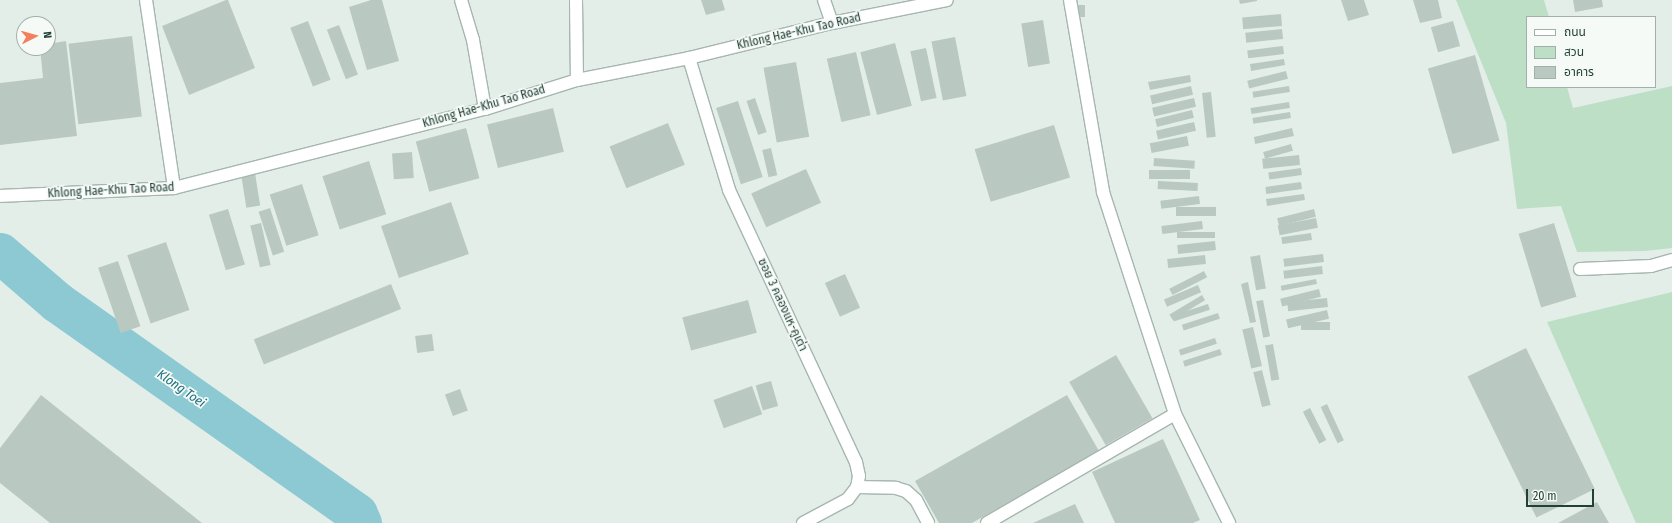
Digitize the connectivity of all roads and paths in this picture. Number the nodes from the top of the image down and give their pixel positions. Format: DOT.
graph roads {
  1 [pos="146,0"];
  2 [pos="462,0"];
  3 [pos="576,0"];
  4 [pos="824,0"];
  5 [pos="947,0"];
  6 [pos="1070,0"];
  7 [pos="832,23"];
  8 [pos="690,58"];
  9 [pos="577,80"];
  10 [pos="485,109"];
  11 [pos="174,188"];
  12 [pos="0,196"];
  13 [pos="1672,260"];
  14 [pos="1580,269"];
  15 [pos="1175,414"];
  16 [pos="857,487"];
  17 [pos="802,523"];
  18 [pos="928,523"];
  19 [pos="987,523"];
  20 [pos="1229,523"];
  1 -- 11 [label="street"];
  2 -- 10 [label="street"];
  3 -- 9 [label="street"];
  4 -- 7 [label="street"];
  5 -- 7 [label="street, Khlong Hae-Khu Tao Road"];
  6 -- 15 [label="street"];
  7 -- 8 [label="street, Khlong Hae-Khu Tao Road"];
  8 -- 9 [label="street, Khlong Hae-Khu Tao Road"];
  8 -- 16 [label="street, ซอย 3 คลองแห-คูเต่า"];
  9 -- 10 [label="street, Khlong Hae-Khu Tao Road"];
  10 -- 11 [label="street, Khlong Hae-Khu Tao Road"];
  11 -- 12 [label="street, Khlong Hae-Khu Tao Road"];
  13 -- 14 [label="street"];
  15 -- 19 [label="street"];
  15 -- 20 [label="street"];
  16 -- 17 [label="street"];
  16 -- 18 [label="street"];
}
